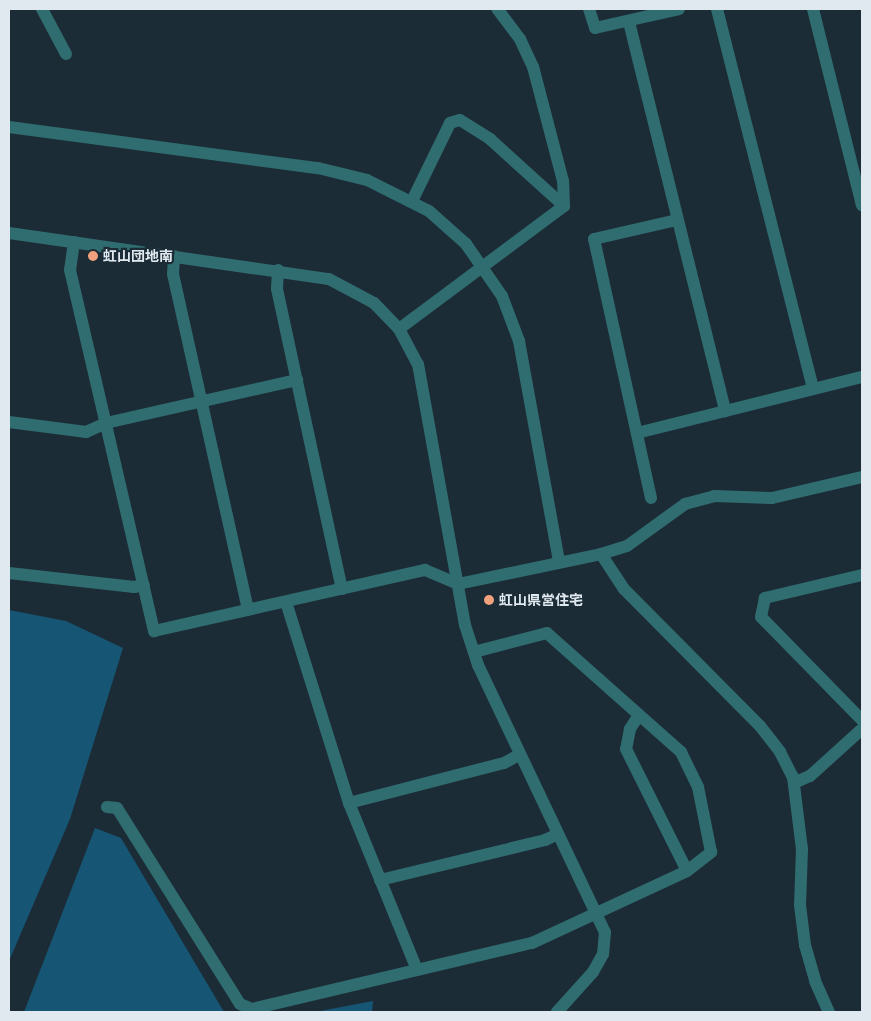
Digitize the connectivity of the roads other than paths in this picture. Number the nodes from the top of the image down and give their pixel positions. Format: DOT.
graph roads {
  1 [pos="42,9"];
  2 [pos="497,9"];
  3 [pos="589,9"];
  4 [pos="679,9"];
  5 [pos="717,9"];
  6 [pos="813,9"];
  7 [pos="629,22"];
  8 [pos="66,54"];
  9 [pos="9,127"];
  10 [pos="412,201"];
  11 [pos="862,205"];
  12 [pos="564,206"];
  13 [pos="677,220"];
  14 [pos="9,233"];
  15 [pos="74,242"];
  16 [pos="174,256"];
  17 [pos="482,267"];
  18 [pos="278,270"];
  19 [pos="399,329"];
  20 [pos="862,377"];
  21 [pos="297,380"];
  22 [pos="813,389"];
  23 [pos="201,402"];
  24 [pos="724,411"];
  25 [pos="9,422"];
  26 [pos="106,423"];
  27 [pos="637,432"];
  28 [pos="862,477"];
  29 [pos="651,498"];
  30 [pos="601,554"];
  31 [pos="559,562"];
  32 [pos="9,573"];
  33 [pos="862,575"];
  34 [pos="458,584"];
  35 [pos="144,585"];
  36 [pos="342,589"];
  37 [pos="286,602"];
  38 [pos="248,610"];
  39 [pos="474,652"];
  40 [pos="639,715"];
  41 [pos="862,720"];
  42 [pos="862,728"];
  43 [pos="519,755"];
  44 [pos="794,783"];
  45 [pos="348,803"];
  46 [pos="107,807"];
  47 [pos="558,834"];
  48 [pos="686,871"];
  49 [pos="380,880"];
  50 [pos="597,911"];
  51 [pos="417,970"];
  52 [pos="557,1012"];
  53 [pos="829,1012"];
  1 -- 8 [label="street"];
  2 -- 12 [label="street"];
  3 -- 7 [label="street"];
  4 -- 7 [label="street"];
  5 -- 22 [label="street"];
  6 -- 11 [label="street"];
  7 -- 13 [label="street"];
  9 -- 10 [label="street"];
  10 -- 12 [label="street"];
  10 -- 17 [label="street"];
  12 -- 17 [label="street"];
  13 -- 24 [label="street"];
  13 -- 27 [label="street"];
  14 -- 15 [label="street"];
  15 -- 16 [label="street"];
  15 -- 26 [label="street"];
  16 -- 18 [label="street"];
  16 -- 23 [label="street"];
  17 -- 19 [label="street"];
  17 -- 31 [label="street"];
  18 -- 19 [label="street"];
  18 -- 21 [label="street"];
  19 -- 34 [label="street"];
  20 -- 22 [label="street"];
  21 -- 23 [label="street"];
  21 -- 36 [label="street"];
  22 -- 24 [label="street"];
  23 -- 26 [label="street"];
  23 -- 38 [label="street"];
  24 -- 27 [label="street"];
  25 -- 26 [label="street"];
  26 -- 35 [label="street"];
  27 -- 29 [label="street"];
  28 -- 30 [label="street"];
  30 -- 31 [label="street"];
  30 -- 44 [label="street"];
  31 -- 34 [label="street"];
  32 -- 35 [label="street"];
  33 -- 41 [label="street"];
  34 -- 36 [label="street"];
  34 -- 39 [label="street"];
  35 -- 38 [label="street"];
  36 -- 37 [label="street"];
  37 -- 38 [label="street"];
  37 -- 45 [label="street"];
  39 -- 40 [label="street"];
  39 -- 43 [label="street"];
  40 -- 48 [label="street"];
  40 -- 48 [label="street"];
  42 -- 44 [label="street"];
  43 -- 45 [label="street"];
  43 -- 47 [label="street"];
  44 -- 53 [label="street"];
  45 -- 49 [label="street"];
  46 -- 51 [label="street"];
  47 -- 49 [label="street"];
  47 -- 50 [label="street"];
  48 -- 50 [label="street"];
  49 -- 51 [label="street"];
  50 -- 51 [label="street"];
  50 -- 52 [label="street"];
}
